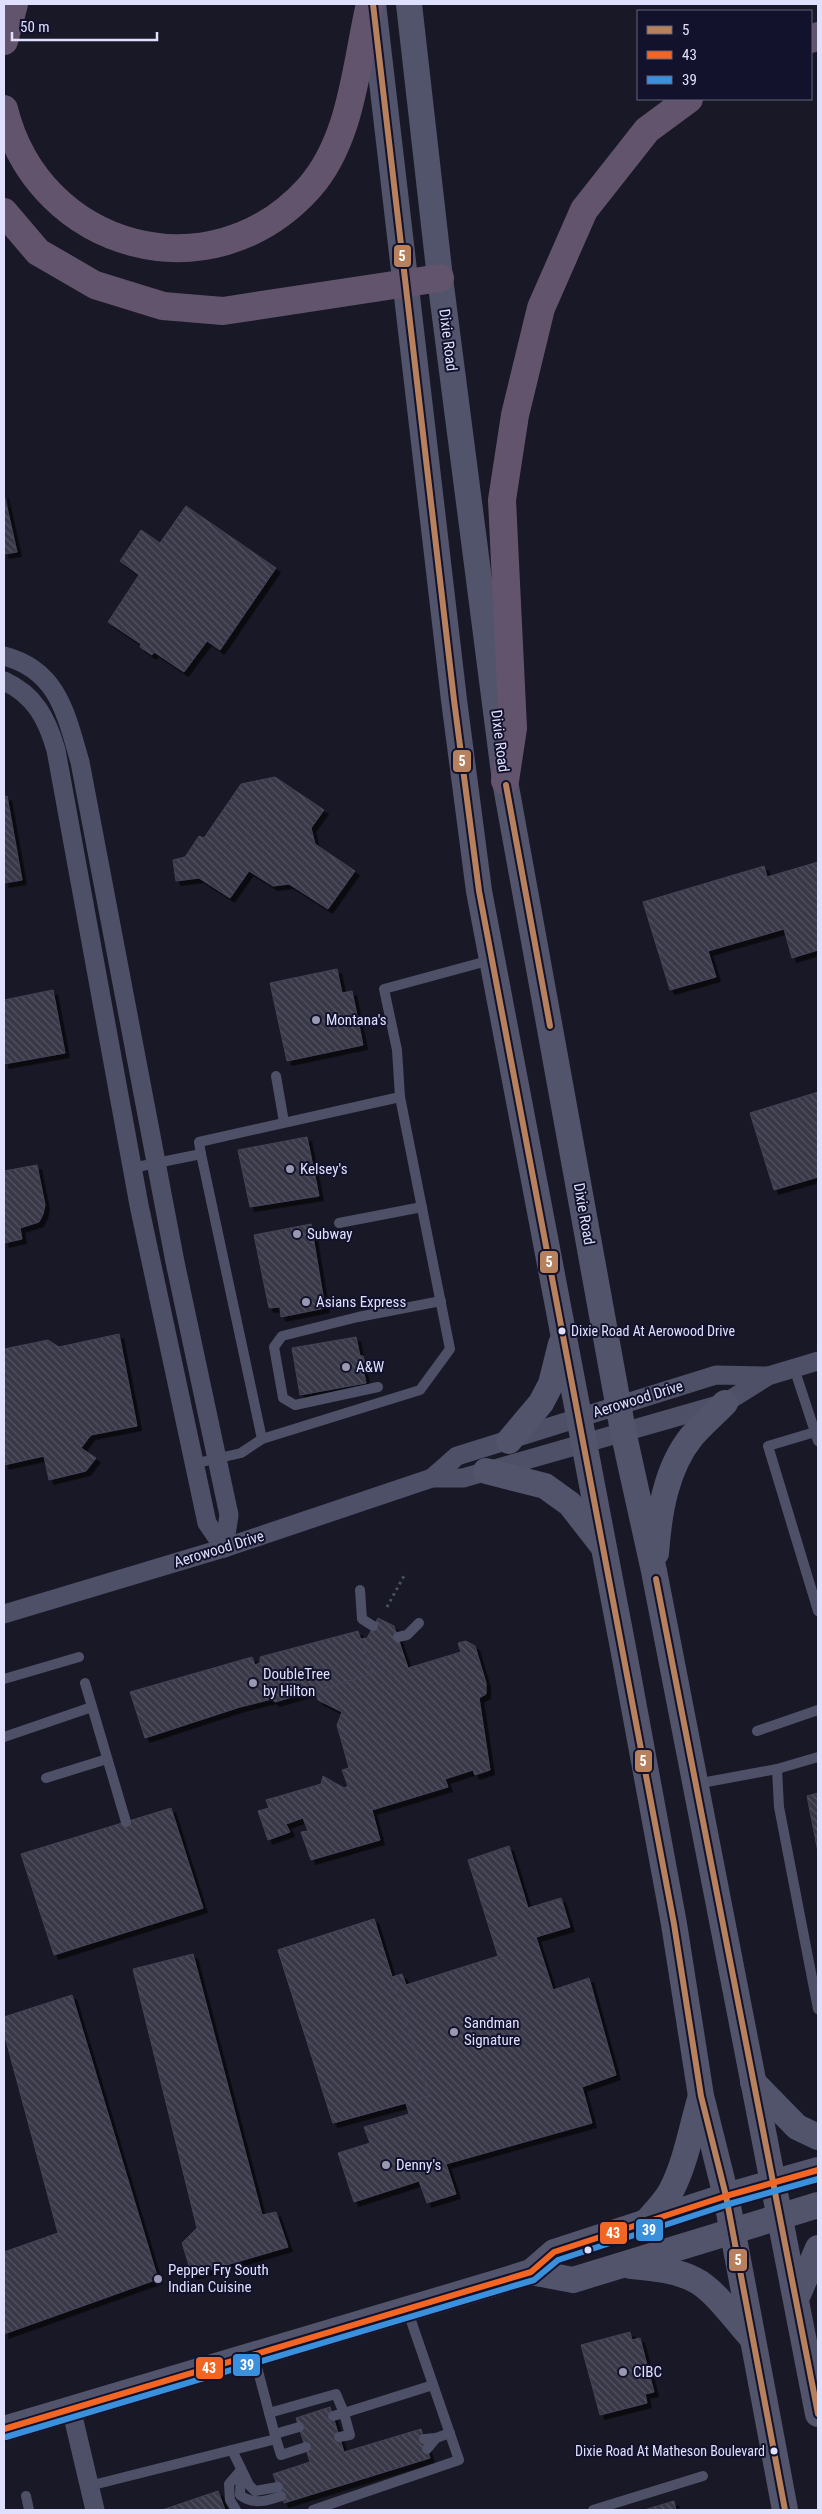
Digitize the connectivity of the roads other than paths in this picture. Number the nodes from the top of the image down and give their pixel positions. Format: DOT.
graph roads {
  1 [pos="14,4"];
  2 [pos="372,4"];
  3 [pos="409,4"];
  4 [pos="4,41"];
  5 [pos="688,100"];
  6 [pos="4,110"];
  7 [pos="4,212"];
  8 [pos="440,278"];
  9 [pos="406,283"];
  10 [pos="4,656"];
  11 [pos="4,681"];
  12 [pos="80,762"];
  13 [pos="59,765"];
  14 [pos="505,781"];
  15 [pos="492,960"];
  16 [pos="107,968"];
  17 [pos="276,1076"];
  18 [pos="400,1097"];
  19 [pos="284,1122"];
  20 [pos="201,1154"];
  21 [pos="156,1162"];
  22 [pos="132,1168"];
  23 [pos="422,1207"];
  24 [pos="339,1223"];
  25 [pos="441,1301"];
  26 [pos="564,1333"];
  27 [pos="818,1360"];
  28 [pos="794,1368"];
  29 [pos="768,1376"];
  30 [pos="378,1387"];
  31 [pos="725,1403"];
  32 [pos="618,1405"];
  33 [pos="578,1418"];
  34 [pos="623,1431"];
  35 [pos="817,1437"];
  36 [pos="262,1440"];
  37 [pos="509,1441"];
  38 [pos="584,1443"];
  39 [pos="216,1458"];
  40 [pos="193,1464"];
  41 [pos="486,1471"];
  42 [pos="432,1478"];
  43 [pos="224,1548"];
  44 [pos="605,1548"];
  45 [pos="654,1571"];
  46 [pos="360,1590"];
  47 [pos="818,1611"];
  48 [pos="4,1614"];
  49 [pos="419,1623"];
  50 [pos="373,1626"];
  51 [pos="398,1636"];
  52 [pos="79,1658"];
  53 [pos="4,1679"];
  54 [pos="85,1682"];
  55 [pos="92,1707"];
  56 [pos="818,1710"];
  57 [pos="757,1731"];
  58 [pos="4,1736"];
  59 [pos="818,1757"];
  60 [pos="107,1759"];
  61 [pos="777,1769"];
  62 [pos="46,1778"];
  63 [pos="695,1784"];
  64 [pos="126,1822"];
  65 [pos="818,2009"];
  66 [pos="753,2082"];
  67 [pos="701,2096"];
  68 [pos="818,2137"];
  69 [pos="818,2170"];
  70 [pos="773,2184"];
  71 [pos="726,2196"];
  72 [pos="818,2205"];
  73 [pos="780,2217"];
  74 [pos="647,2221"];
  75 [pos="732,2231"];
  76 [pos="818,2248"];
  77 [pos="622,2265"];
  78 [pos="531,2272"];
  79 [pos="797,2297"];
  80 [pos="407,2310"];
  81 [pos="752,2338"];
  82 [pos="254,2354"];
  83 [pos="433,2385"];
  84 [pos="71,2408"];
  85 [pos="269,2413"];
  86 [pos="344,2413"];
  87 [pos="818,2414"];
  88 [pos="333,2416"];
  89 [pos="299,2428"];
  90 [pos="4,2429"];
  91 [pos="450,2433"];
  92 [pos="275,2437"];
  93 [pos="339,2437"];
  94 [pos="436,2438"];
  95 [pos="424,2439"];
  96 [pos="306,2447"];
  97 [pos="427,2449"];
  98 [pos="232,2450"];
  99 [pos="241,2469"];
  100 [pos="703,2476"];
  101 [pos="89,2486"];
  102 [pos="280,2491"];
  103 [pos="26,2496"];
  104 [pos="29,2510"];
  105 [pos="95,2510"];
  106 [pos="236,2510"];
  107 [pos="313,2510"];
  108 [pos="593,2510"];
  109 [pos="785,2510"];
  1 -- 4 [label="highway"];
  2 -- 6 [label="highway"];
  2 -- 9 [label="main road"];
  3 -- 8 [label="main road, Dixie Road"];
  5 -- 14 [label="highway"];
  7 -- 9 [label="highway"];
  8 -- 9 [label="highway"];
  8 -- 14 [label="main road, Dixie Road"];
  9 -- 15 [label="main road"];
  10 -- 12 [label="street"];
  11 -- 13 [label="street"];
  12 -- 13 [label="lane"];
  12 -- 16 [label="street"];
  13 -- 16 [label="street"];
  14 -- 32 [label="main road, Dixie Road"];
  15 -- 18 [label="lane"];
  15 -- 26 [label="main road"];
  16 -- 21 [label="street"];
  16 -- 22 [label="street"];
  17 -- 19 [label="lane"];
  18 -- 19 [label="lane"];
  18 -- 23 [label="lane"];
  19 -- 20 [label="lane"];
  20 -- 21 [label="lane"];
  20 -- 36 [label="lane"];
  21 -- 22 [label="lane"];
  21 -- 39 [label="street"];
  22 -- 40 [label="street"];
  23 -- 24 [label="lane"];
  23 -- 25 [label="lane"];
  25 -- 30 [label="lane"];
  25 -- 36 [label="lane"];
  26 -- 33 [label="main road"];
  26 -- 37 [label="main road"];
  27 -- 28 [label="street, Aerowood Drive"];
  28 -- 29 [label="street, Aerowood Drive"];
  28 -- 35 [label="lane"];
  29 -- 31 [label="street, Aerowood Drive"];
  29 -- 32 [label="street, Aerowood Drive"];
  31 -- 34 [label="street, Aerowood Drive"];
  31 -- 45 [label="main road"];
  32 -- 33 [label="street, Aerowood Drive"];
  32 -- 34 [label="main road, Dixie Road"];
  33 -- 37 [label="street, Aerowood Drive"];
  33 -- 38 [label="main road"];
  34 -- 38 [label="street, Aerowood Drive"];
  34 -- 45 [label="main road, Dixie Road"];
  35 -- 47 [label="lane"];
  36 -- 39 [label="lane"];
  37 -- 42 [label="street, Aerowood Drive"];
  38 -- 41 [label="street, Aerowood Drive"];
  38 -- 44 [label="main road"];
  39 -- 40 [label="lane"];
  39 -- 43 [label="street"];
  40 -- 43 [label="street"];
  41 -- 42 [label="street, Aerowood Drive"];
  41 -- 44 [label="main road"];
  42 -- 43 [label="street, Aerowood Drive"];
  43 -- 48 [label="street, Aerowood Drive"];
  44 -- 67 [label="main road"];
  45 -- 63 [label="main road, Dixie Road"];
  46 -- 50 [label="lane"];
  49 -- 51 [label="lane"];
  52 -- 53 [label="lane"];
  54 -- 55 [label="lane"];
  55 -- 58 [label="lane"];
  55 -- 60 [label="lane"];
  56 -- 57 [label="lane"];
  59 -- 61 [label="lane"];
  60 -- 62 [label="lane"];
  60 -- 64 [label="lane"];
  61 -- 63 [label="lane"];
  61 -- 65 [label="lane"];
  63 -- 66 [label="main road, Dixie Road"];
  66 -- 68 [label="main road"];
  66 -- 70 [label="main road, Dixie Road"];
  67 -- 71 [label="main road"];
  67 -- 74 [label="main road"];
  69 -- 70 [label="main road"];
  70 -- 71 [label="main road"];
  70 -- 73 [label="main road, Dixie Road"];
  71 -- 74 [label="main road"];
  71 -- 75 [label="main road"];
  72 -- 73 [label="main road"];
  73 -- 75 [label="main road"];
  73 -- 79 [label="main road, Dixie Road"];
  74 -- 78 [label="main road"];
  75 -- 77 [label="main road"];
  75 -- 81 [label="main road"];
  76 -- 79 [label="main road"];
  77 -- 78 [label="main road"];
  77 -- 81 [label="main road"];
  78 -- 80 [label="main road"];
  79 -- 87 [label="main road, Dixie Road"];
  80 -- 82 [label="main road"];
  80 -- 83 [label="lane"];
  81 -- 109 [label="main road"];
  82 -- 84 [label="main road"];
  82 -- 85 [label="lane"];
  83 -- 86 [label="lane"];
  83 -- 91 [label="lane"];
  84 -- 90 [label="main road"];
  84 -- 101 [label="street"];
  85 -- 86 [label="lane"];
  85 -- 92 [label="lane"];
  86 -- 88 [label="lane"];
  86 -- 93 [label="lane"];
  89 -- 92 [label="lane"];
  91 -- 94 [label="lane"];
  91 -- 107 [label="lane"];
  92 -- 96 [label="lane"];
  92 -- 98 [label="lane"];
  94 -- 95 [label="lane"];
  94 -- 97 [label="lane"];
  98 -- 99 [label="lane"];
  98 -- 101 [label="lane"];
  99 -- 102 [label="lane"];
  99 -- 106 [label="lane"];
  100 -- 108 [label="lane"];
  101 -- 105 [label="street"];
  103 -- 104 [label="lane"];
}
